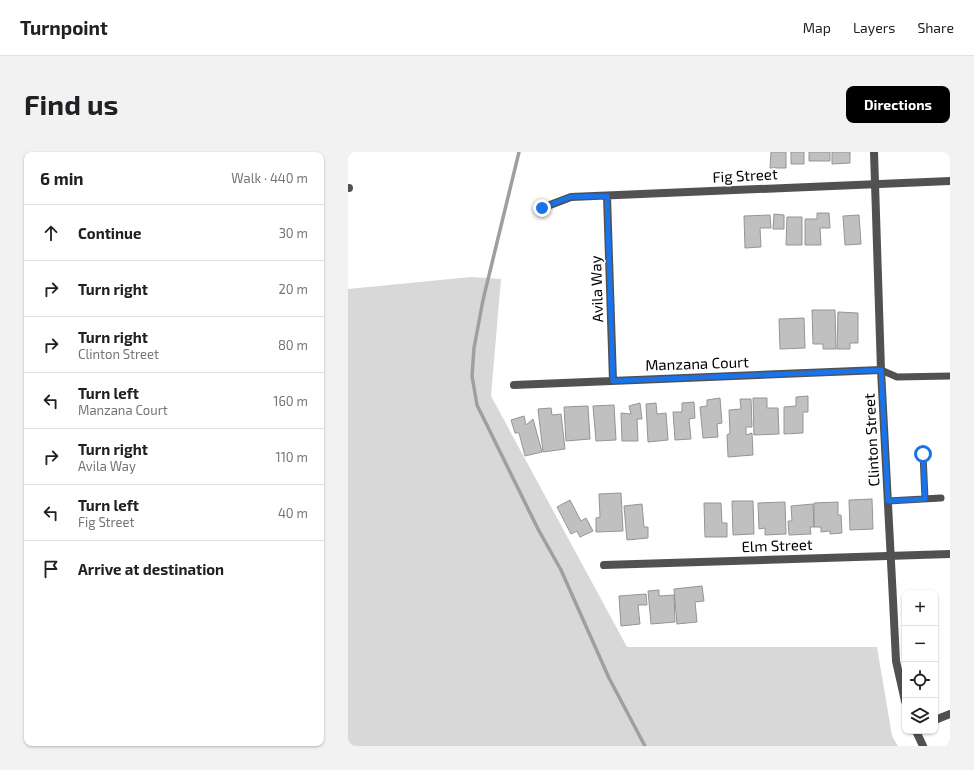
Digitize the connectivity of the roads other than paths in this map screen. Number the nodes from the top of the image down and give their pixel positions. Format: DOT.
graph roads {
  1 [pos="874,152"];
  2 [pos="950,181"];
  3 [pos="875,184"];
  4 [pos="607,196"];
  5 [pos="542,208"];
  6 [pos="881,370"];
  7 [pos="950,376"];
  8 [pos="613,381"];
  9 [pos="514,385"];
  10 [pos="923,454"];
  11 [pos="941,498"];
  12 [pos="925,499"];
  13 [pos="888,501"];
  14 [pos="950,554"];
  15 [pos="890,555"];
  16 [pos="604,564"];
  17 [pos="904,698"];
  18 [pos="950,714"];
  19 [pos="938,719"];
  20 [pos="917,734"];
  21 [pos="923,746"];
  1 -- 3 [label="street, Clinton Street"];
  2 -- 3 [label="street, Fig Street"];
  3 -- 4 [label="street, Fig Street"];
  3 -- 6 [label="street, Clinton Street"];
  4 -- 5 [label="street, Fig Street"];
  4 -- 8 [label="street, Avila Way"];
  6 -- 7 [label="lane"];
  6 -- 8 [label="street, Manzana Court"];
  6 -- 13 [label="street, Clinton Street"];
  8 -- 9 [label="street, Manzana Court"];
  10 -- 12 [label="lane"];
  11 -- 12 [label="lane"];
  12 -- 13 [label="lane"];
  13 -- 15 [label="street, Clinton Street"];
  14 -- 15 [label="street, Elm Street"];
  15 -- 16 [label="street, Elm Street"];
  15 -- 17 [label="street, Clinton Street"];
  18 -- 19 [label="street"];
  20 -- 21 [label="street"];
}
